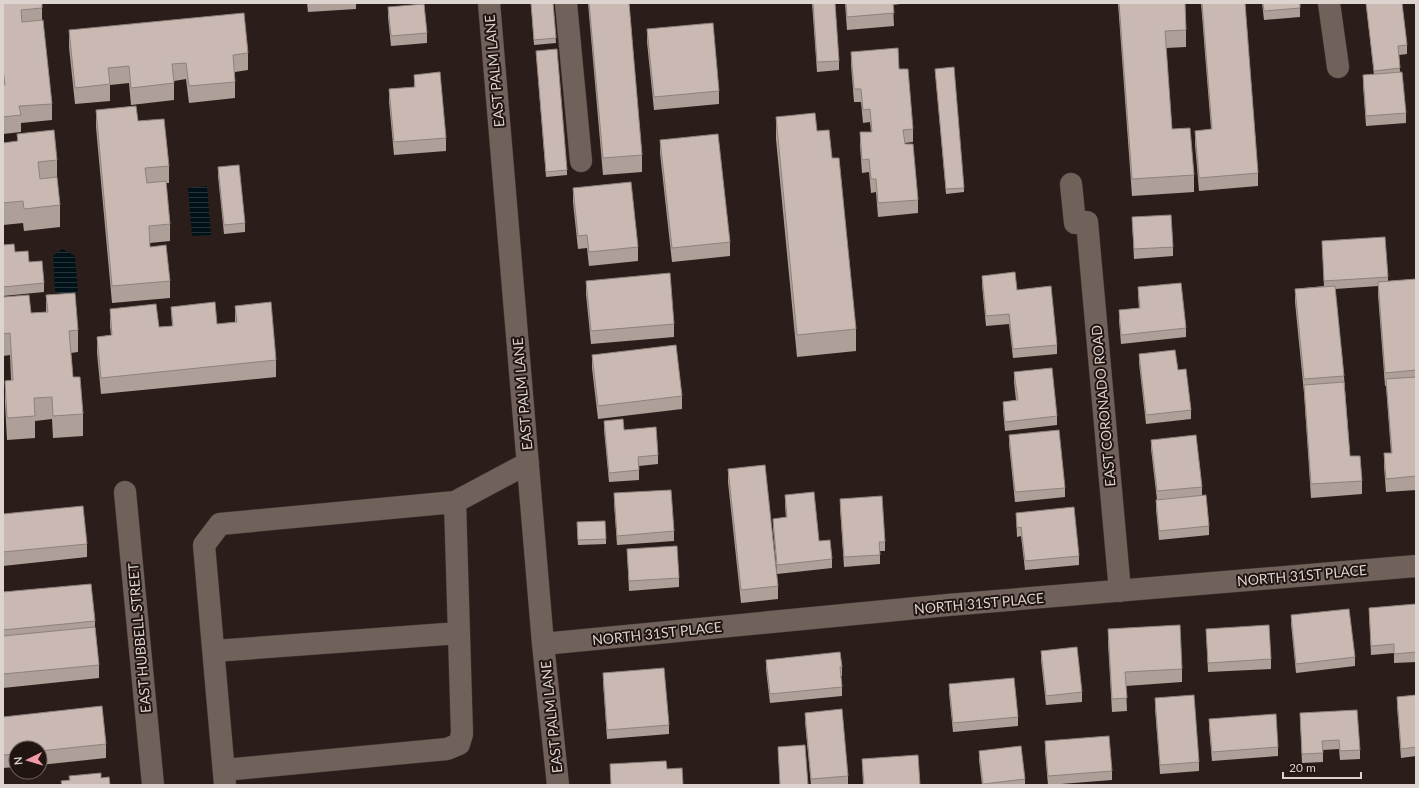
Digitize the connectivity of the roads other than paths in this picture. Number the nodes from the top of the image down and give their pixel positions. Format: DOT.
graph roads {
  1 [pos="489,3"];
  2 [pos="566,3"];
  3 [pos="1328,3"];
  4 [pos="1338,67"];
  5 [pos="581,161"];
  6 [pos="1071,184"];
  7 [pos="528,463"];
  8 [pos="125,492"];
  9 [pos="455,502"];
  10 [pos="1416,566"];
  11 [pos="1120,591"];
  12 [pos="459,633"];
  13 [pos="543,644"];
  14 [pos="214,651"];
  15 [pos="224,777"];
  16 [pos="153,785"];
  17 [pos="558,785"];
  1 -- 7 [label="street, EAST PALM LANE"];
  2 -- 5 [label="street"];
  3 -- 4 [label="street"];
  6 -- 11 [label="street, EAST CORONADO ROAD"];
  7 -- 9 [label="street"];
  7 -- 13 [label="street, EAST PALM LANE"];
  8 -- 16 [label="street, EAST HUBBELL STREET"];
  9 -- 12 [label="street"];
  9 -- 14 [label="street"];
  10 -- 11 [label="street, NORTH 31ST PLACE"];
  11 -- 13 [label="street, NORTH 31ST PLACE"];
  12 -- 14 [label="street"];
  12 -- 15 [label="street"];
  13 -- 17 [label="street, EAST PALM LANE"];
  14 -- 15 [label="street"];
}
